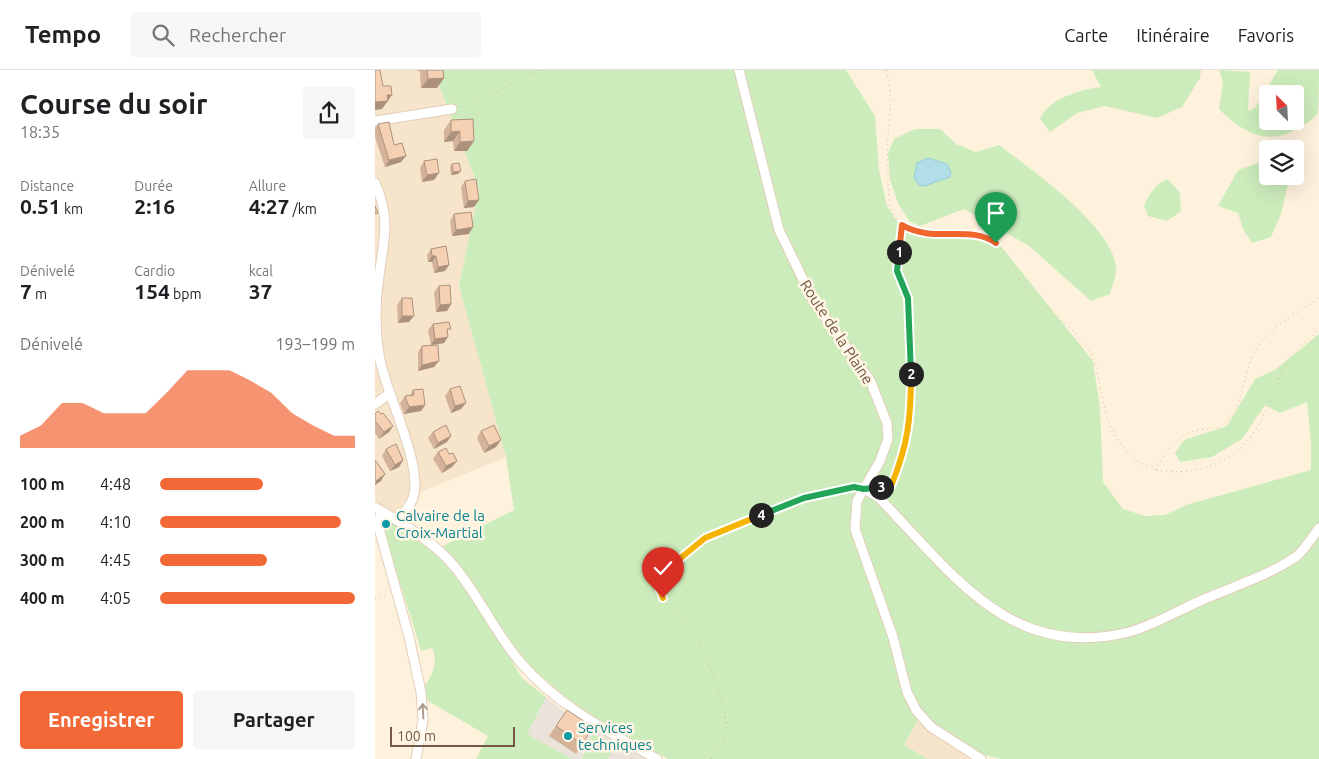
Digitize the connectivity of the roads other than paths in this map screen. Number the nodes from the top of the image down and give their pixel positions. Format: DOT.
graph roads {
  1 [pos="739,70"];
  2 [pos="452,109"];
  3 [pos="375,122"];
  4 [pos="375,183"];
  5 [pos="389,394"];
  6 [pos="375,404"];
  7 [pos="864,489"];
  8 [pos="378,509"];
  9 [pos="399,520"];
  10 [pos="1319,528"];
  11 [pos="416,759"];
  12 [pos="657,759"];
  13 [pos="981,759"];
  1 -- 7 [label="street, Route de la Plaine"];
  2 -- 3 [label="street"];
  4 -- 5 [label="street"];
  5 -- 6 [label="street"];
  5 -- 9 [label="street"];
  7 -- 10 [label="street"];
  7 -- 13 [label="street, Route de la Plaine"];
  8 -- 9 [label="street"];
  11 -- 8 [label="street, one-way"];
  9 -- 12 [label="street"];
}
